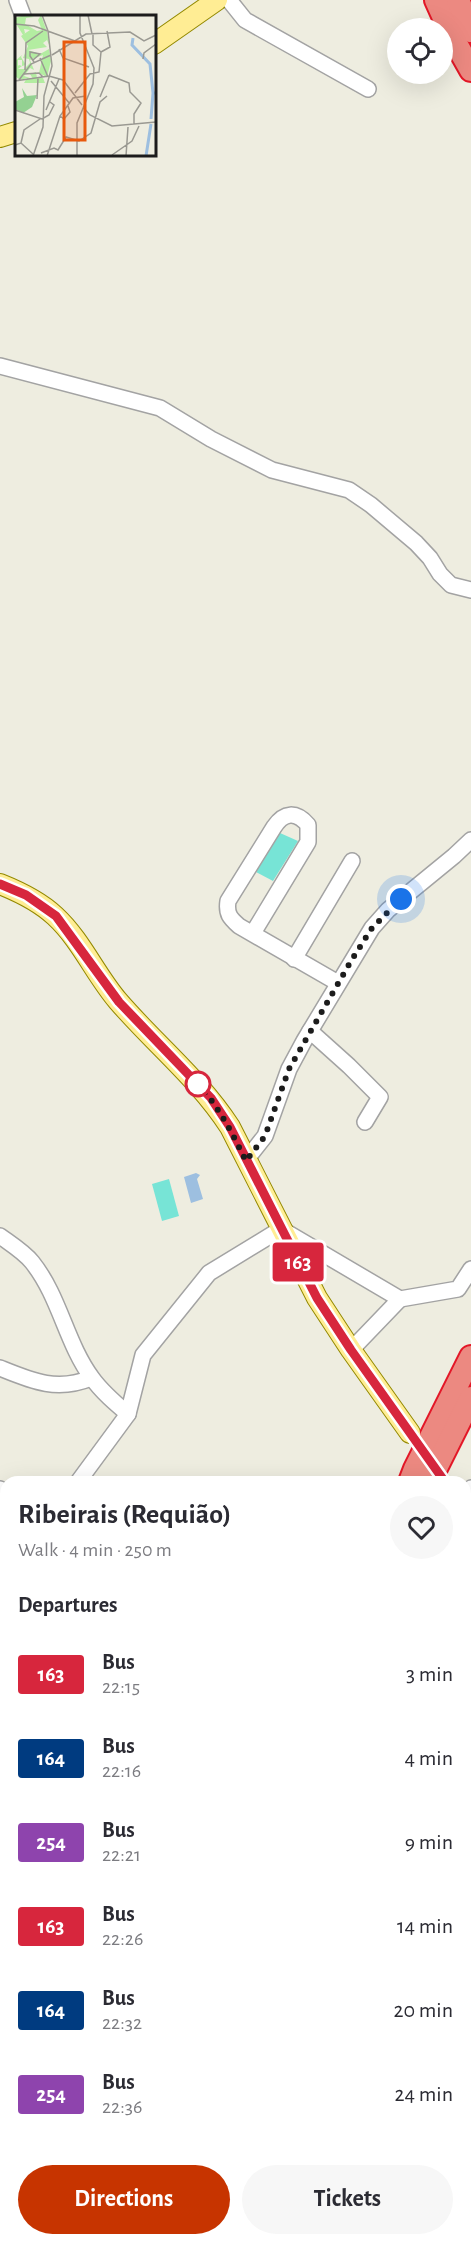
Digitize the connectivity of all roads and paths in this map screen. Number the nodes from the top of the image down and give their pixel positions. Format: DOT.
graph roads {
  1 [pos="17,0"];
  2 [pos="217,0"];
  3 [pos="228,0"];
  4 [pos="436,0"];
  5 [pos="458,0"];
  6 [pos="23,15"];
  7 [pos="471,31"];
  8 [pos="156,43"];
  9 [pos="471,70"];
  10 [pos="368,89"];
  11 [pos="15,132"];
  12 [pos="0,137"];
  13 [pos="0,366"];
  14 [pos="471,590"];
  15 [pos="471,840"];
  16 [pos="352,861"];
  17 [pos="0,884"];
  18 [pos="252,933"];
  19 [pos="294,959"];
  20 [pos="338,983"];
  21 [pos="310,1031"];
  22 [pos="364,1122"];
  23 [pos="246,1161"];
  24 [pos="281,1229"];
  25 [pos="0,1236"];
  26 [pos="471,1269"];
  27 [pos="400,1299"];
  28 [pos="351,1350"];
  29 [pos="471,1356"];
  30 [pos="0,1368"];
  31 [pos="91,1378"];
  32 [pos="471,1398"];
  33 [pos="128,1414"];
  34 [pos="410,1432"];
  35 [pos="88,1476"];
  36 [pos="413,1476"];
  37 [pos="440,1476"];
  1 -- 6 [label="street"];
  2 -- 8 [label="main road"];
  3 -- 10 [label="street"];
  4 -- 9 [label="highway"];
  5 -- 7 [label="highway"];
  11 -- 12 [label="main road"];
  13 -- 14 [label="street"];
  15 -- 20 [label="street"];
  16 -- 19 [label="street"];
  17 -- 23 [label="main road"];
  18 -- 18 [label="street"];
  18 -- 19 [label="street"];
  19 -- 20 [label="street"];
  20 -- 21 [label="street"];
  21 -- 22 [label="street"];
  21 -- 23 [label="street"];
  23 -- 24 [label="main road"];
  24 -- 27 [label="street"];
  24 -- 28 [label="main road"];
  24 -- 33 [label="street"];
  25 -- 31 [label="street"];
  26 -- 27 [label="street"];
  27 -- 28 [label="street"];
  28 -- 34 [label="main road"];
  29 -- 36 [label="highway"];
  30 -- 31 [label="street"];
  31 -- 33 [label="street"];
  32 -- 37 [label="highway"];
  33 -- 35 [label="street"];
}
